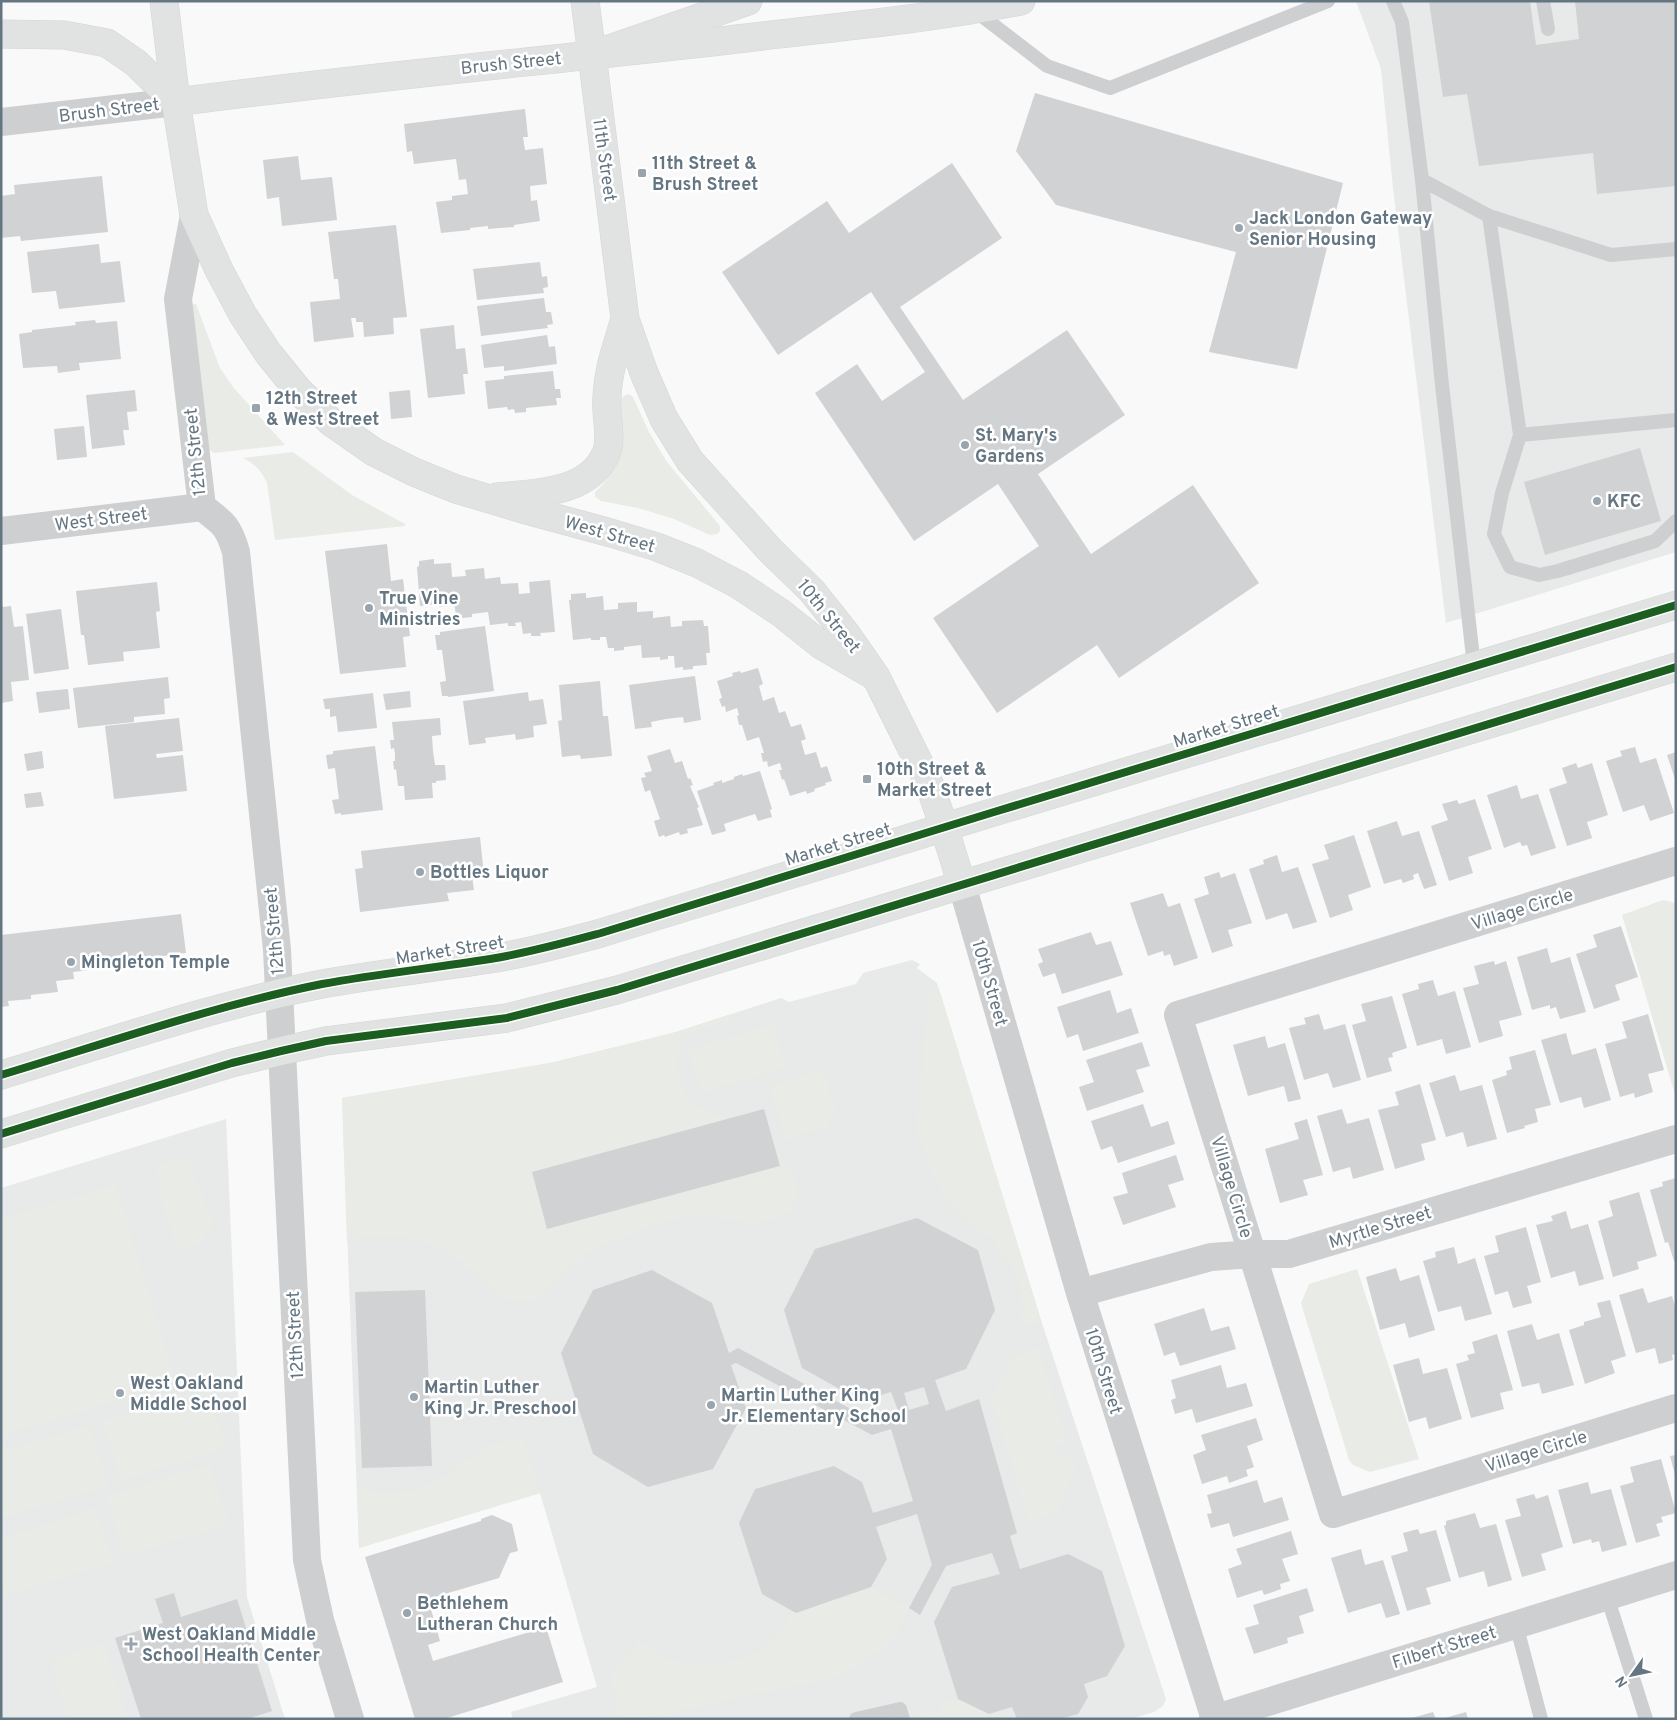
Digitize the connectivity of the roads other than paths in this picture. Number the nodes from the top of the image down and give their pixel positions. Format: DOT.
graph roads {
  1 [pos="164,1"];
  2 [pos="585,1"];
  3 [pos="748,1"];
  4 [pos="1021,1"];
  5 [pos="1328,1"];
  6 [pos="1393,1"];
  7 [pos="1543,1"];
  8 [pos="973,10"];
  9 [pos="1548,29"];
  10 [pos="1,34"];
  11 [pos="592,55"];
  12 [pos="176,102"];
  13 [pos="1,122"];
  14 [pos="1422,180"];
  15 [pos="194,215"];
  16 [pos="1489,216"];
  17 [pos="1676,249"];
  18 [pos="626,319"];
  19 [pos="1676,420"];
  20 [pos="331,422"];
  21 [pos="1520,435"];
  22 [pos="489,498"];
  23 [pos="202,507"];
  24 [pos="1676,521"];
  25 [pos="1,531"];
  26 [pos="1676,605"];
  27 [pos="1474,666"];
  28 [pos="1676,667"];
  29 [pos="876,677"];
  30 [pos="944,827"];
  31 [pos="1676,861"];
  32 [pos="962,884"];
  33 [pos="279,994"];
  34 [pos="281,1051"];
  35 [pos="1,1075"];
  36 [pos="1,1134"];
  37 [pos="1676,1139"];
  38 [pos="1253,1254"];
  39 [pos="1080,1293"];
  40 [pos="1676,1408"];
  41 [pos="1676,1575"];
  42 [pos="1608,1596"];
  43 [pos="1516,1624"];
  44 [pos="350,1719"];
  45 [pos="856,1719"];
  46 [pos="903,1719"];
  47 [pos="1214,1719"];
  48 [pos="1541,1719"];
  49 [pos="1646,1719"];
  1 -- 12 [label="main road, 12th Street"];
  2 -- 11 [label="main road, 11th Street"];
  3 -- 11 [label="main road"];
  4 -- 8 [label="main road, Brush Street"];
  5 -- 8 [label="lane"];
  6 -- 14 [label="lane"];
  7 -- 9 [label="lane"];
  8 -- 11 [label="main road, Brush Street"];
  10 -- 12 [label="main road"];
  11 -- 12 [label="main road, Brush Street"];
  11 -- 18 [label="main road, 11th Street"];
  12 -- 13 [label="street, Brush Street"];
  12 -- 15 [label="main road, 12th Street"];
  14 -- 16 [label="lane"];
  14 -- 27 [label="lane"];
  15 -- 20 [label="main road, 12th Street"];
  15 -- 23 [label="street, 12th Street"];
  16 -- 17 [label="lane"];
  16 -- 21 [label="lane"];
  18 -- 22 [label="main road"];
  18 -- 29 [label="main road, 10th Street"];
  19 -- 21 [label="lane"];
  20 -- 22 [label="main road, West Street"];
  21 -- 24 [label="lane"];
  22 -- 29 [label="main road, West Street"];
  23 -- 25 [label="street, West Street"];
  23 -- 33 [label="street, 12th Street"];
  26 -- 27 [label="main road, Market Street"];
  27 -- 30 [label="main road, Market Street"];
  28 -- 32 [label="main road"];
  29 -- 30 [label="main road, 10th Street"];
  30 -- 32 [label="main road, 10th Street"];
  30 -- 33 [label="main road, Market Street"];
  31 -- 38 [label="street, Village Circle"];
  32 -- 34 [label="main road"];
  32 -- 39 [label="street, 10th Street"];
  33 -- 34 [label="street, 12th Street"];
  33 -- 35 [label="main road, Market Street"];
  34 -- 36 [label="main road"];
  34 -- 44 [label="street, 12th Street"];
  37 -- 38 [label="street, Myrtle Street"];
  38 -- 39 [label="street, Myrtle Street"];
  38 -- 40 [label="street, Village Circle"];
  39 -- 47 [label="street, 10th Street"];
  41 -- 42 [label="street, Filbert Street"];
  42 -- 43 [label="street, Filbert Street"];
  42 -- 49 [label="lane"];
  43 -- 47 [label="street, Filbert Street"];
  43 -- 48 [label="lane"];
  45 -- 46 [label="lane"];
}
